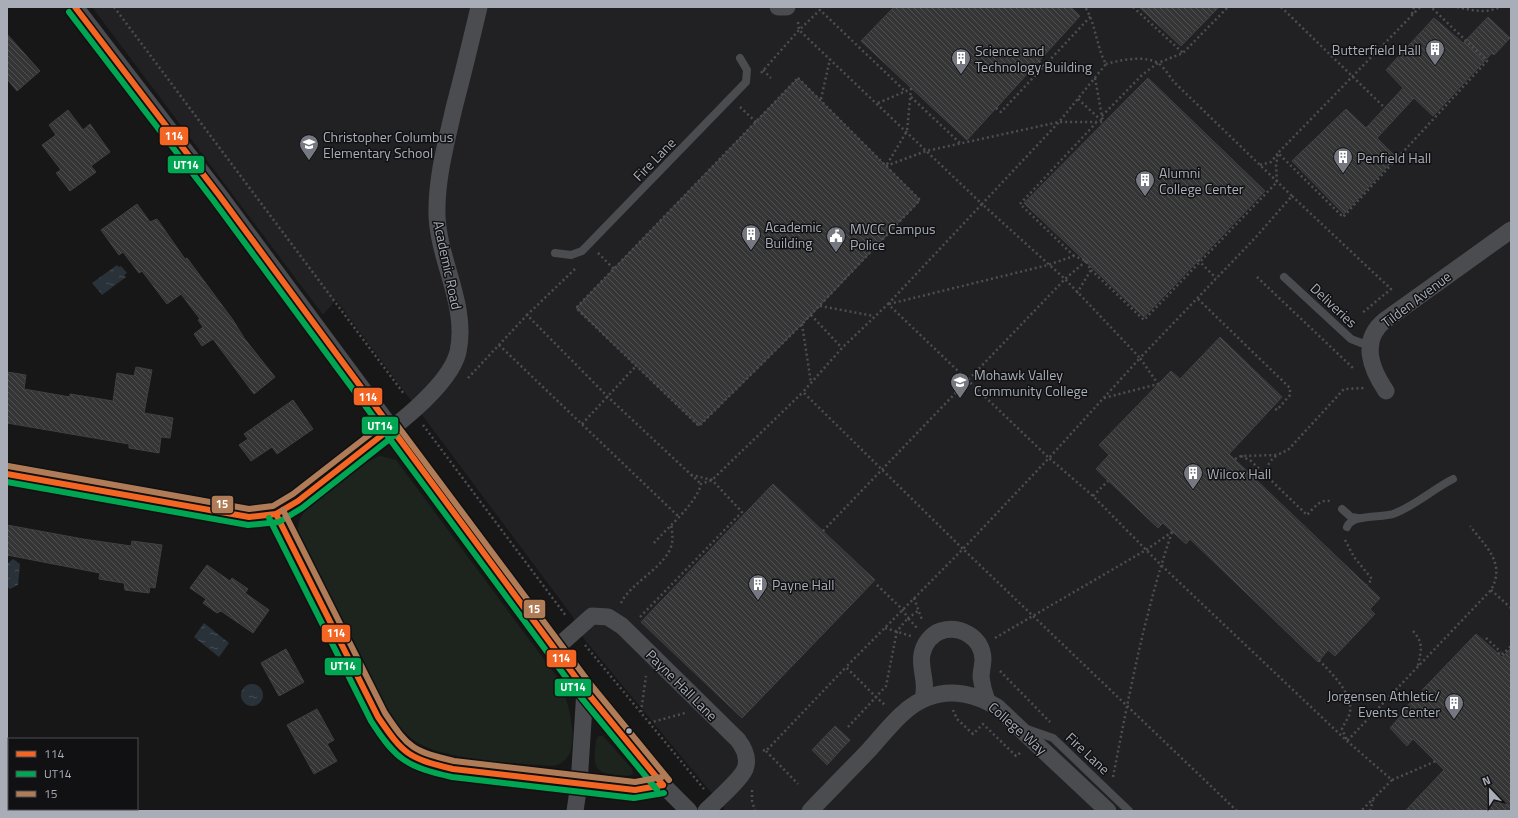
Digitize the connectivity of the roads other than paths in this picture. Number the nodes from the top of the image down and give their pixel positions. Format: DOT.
graph roads {
  1 [pos="75,7"];
  2 [pos="479,7"];
  3 [pos="778,7"];
  4 [pos="792,13"];
  5 [pos="740,58"];
  6 [pos="1511,230"];
  7 [pos="555,253"];
  8 [pos="1284,277"];
  9 [pos="1371,341"];
  10 [pos="1386,391"];
  11 [pos="391,428"];
  12 [pos="7,474"];
  13 [pos="1453,479"];
  14 [pos="1339,507"];
  15 [pos="276,514"];
  16 [pos="1358,518"];
  17 [pos="1345,530"];
  18 [pos="555,649"];
  19 [pos="585,690"];
  20 [pos="923,699"];
  21 [pos="987,701"];
  22 [pos="1020,728"];
  23 [pos="579,784"];
  24 [pos="663,785"];
  25 [pos="710,807"];
  26 [pos="575,811"];
  27 [pos="689,811"];
  28 [pos="810,811"];
  29 [pos="1108,811"];
  30 [pos="1130,811"];
  1 -- 11 [label="street"];
  2 -- 11 [label="street, Academic Road"];
  3 -- 4 [label="street"];
  5 -- 7 [label="lane, Fire Lane"];
  6 -- 9 [label="street, Tilden Avenue"];
  8 -- 9 [label="lane, Deliveries"];
  9 -- 10 [label="street, Tilden Avenue"];
  11 -- 15 [label="street, Academic Road"];
  11 -- 18 [label="street"];
  12 -- 15 [label="street"];
  13 -- 16 [label="lane"];
  14 -- 16 [label="lane"];
  15 -- 23 [label="street"];
  16 -- 17 [label="lane"];
  18 -- 19 [label="street"];
  18 -- 25 [label="street, Payne Hall Lane"];
  19 -- 23 [label="street"];
  19 -- 24 [label="street"];
  20 -- 21 [label="street, College Way"];
  20 -- 21 [label="street"];
  20 -- 28 [label="street, College Way"];
  21 -- 22 [label="street, College Way"];
  22 -- 29 [label="street, College Way"];
  22 -- 30 [label="lane, Fire Lane"];
  23 -- 24 [label="street"];
  23 -- 26 [label="street"];
  24 -- 27 [label="street"];
}
